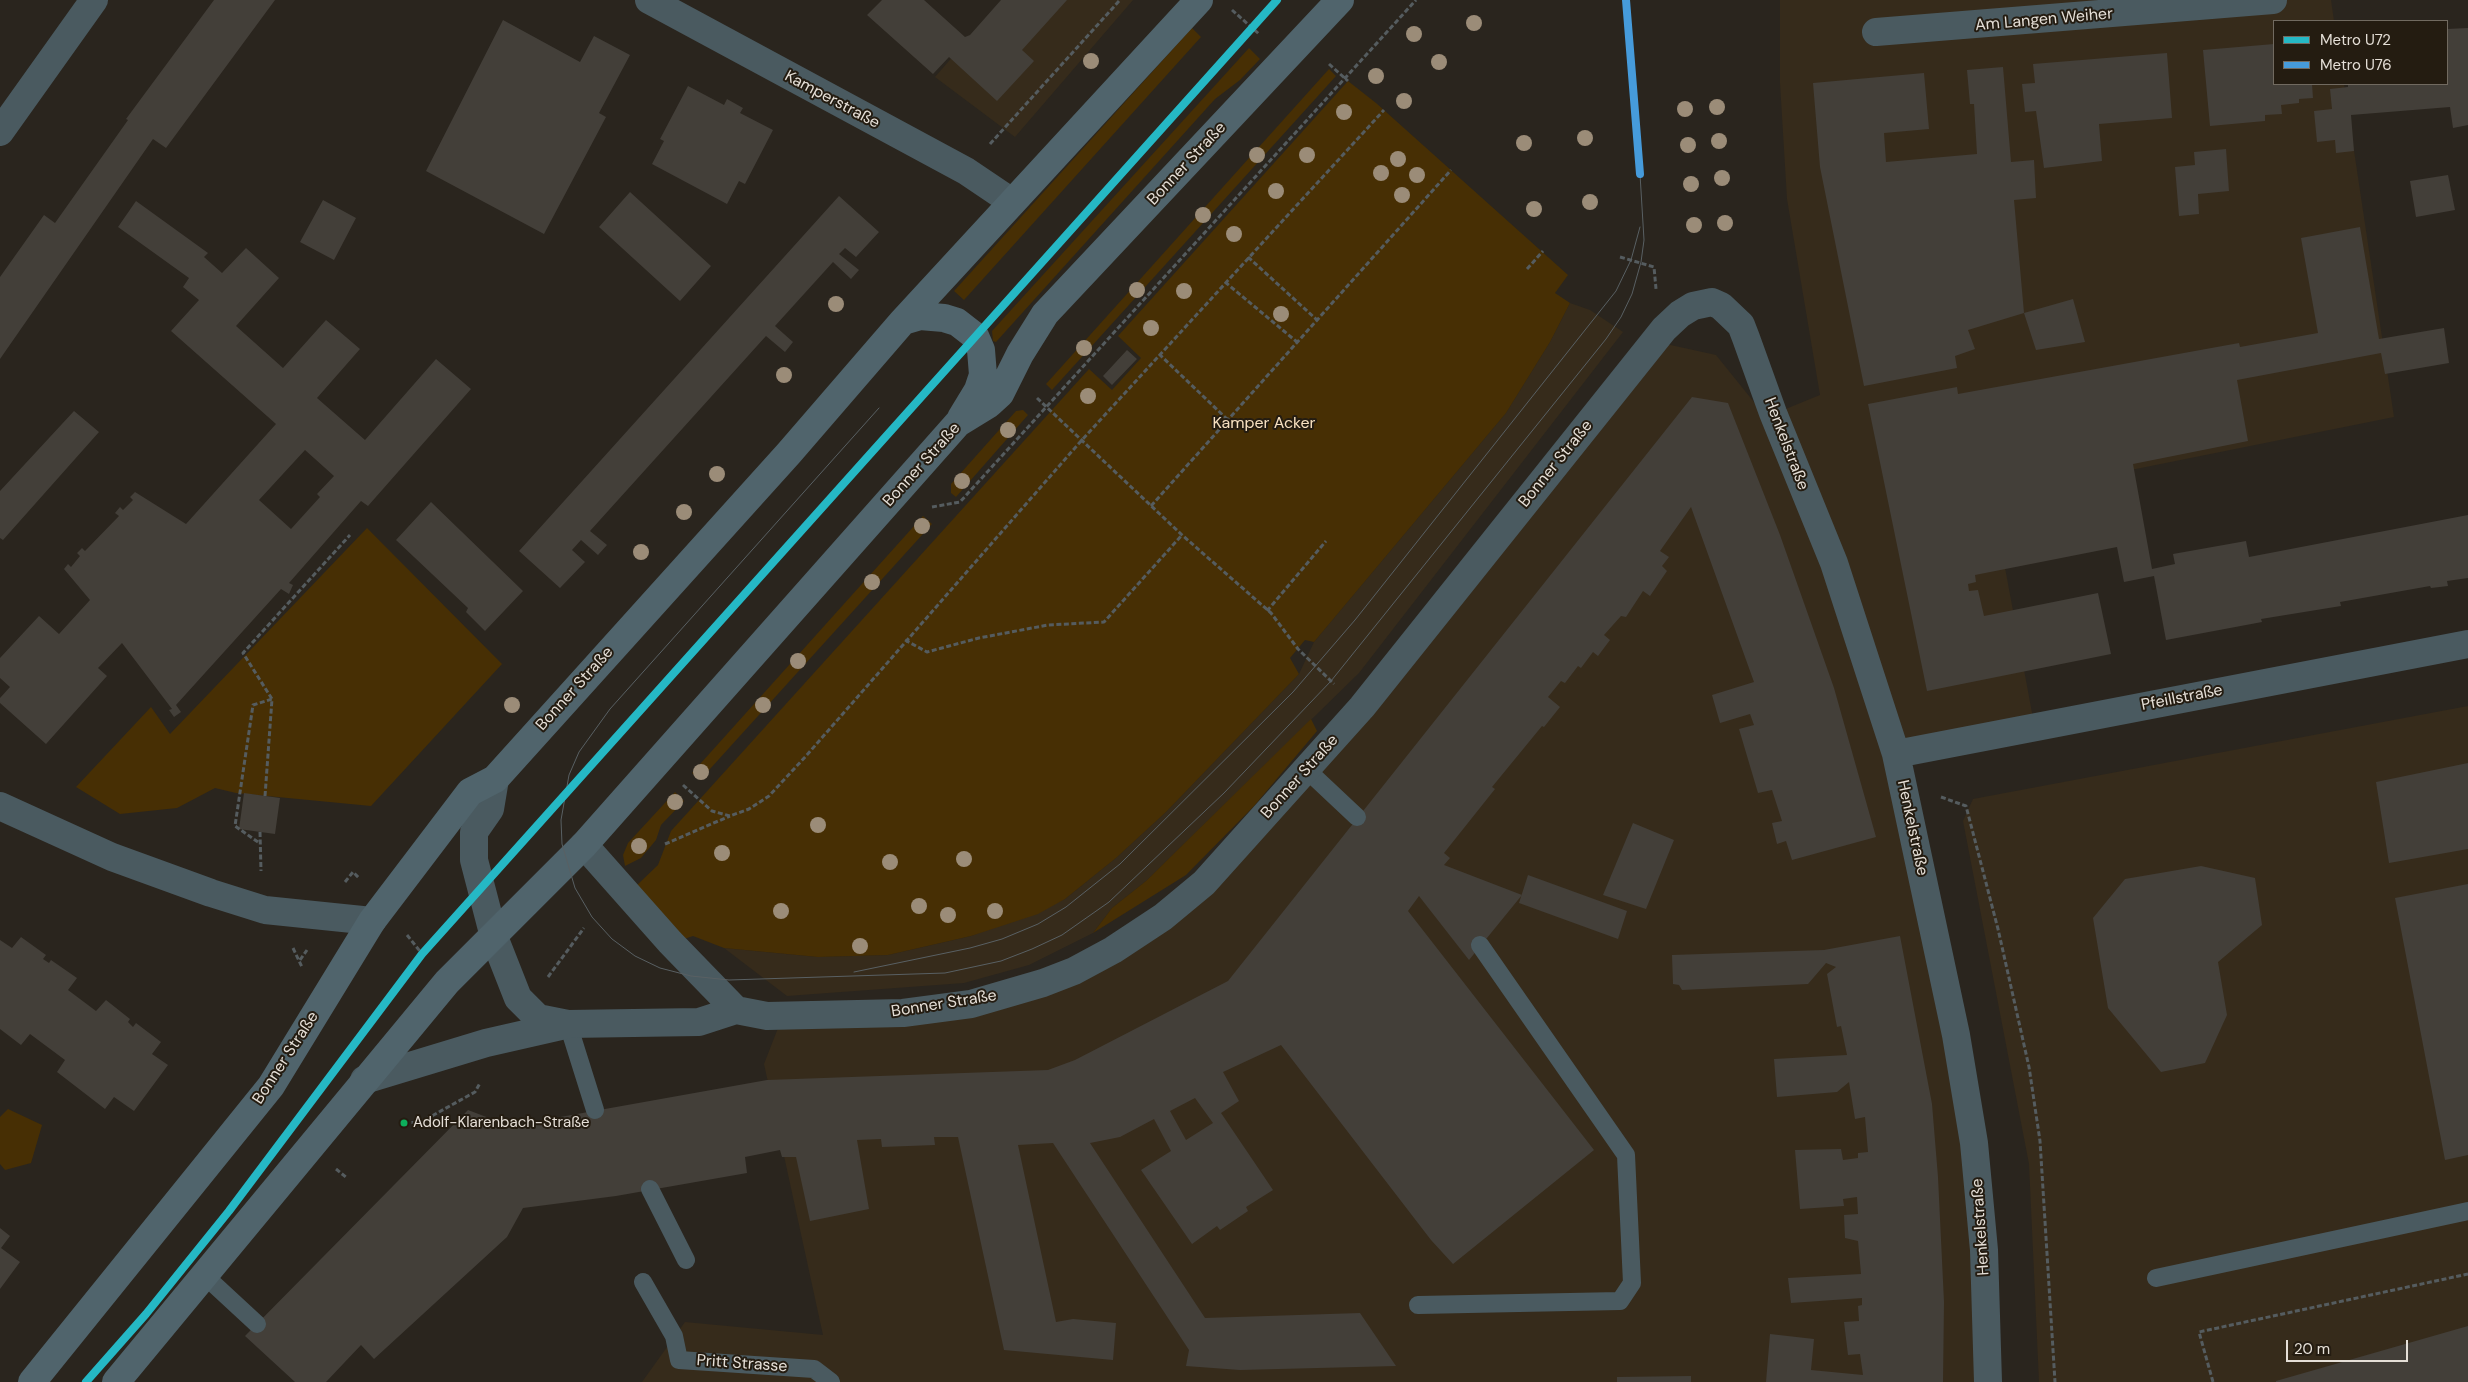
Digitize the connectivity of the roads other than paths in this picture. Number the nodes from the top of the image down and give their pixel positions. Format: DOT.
graph roads {
  1 [pos="94,0"];
  2 [pos="649,0"];
  3 [pos="1199,0"];
  4 [pos="1340,0"];
  5 [pos="2272,0"];
  6 [pos="1876,32"];
  7 [pos="0,132"];
  8 [pos="1012,202"];
  9 [pos="1721,306"];
  10 [pos="903,321"];
  11 [pos="958,423"];
  12 [pos="2468,644"];
  13 [pos="1896,754"];
  14 [pos="1307,770"];
  15 [pos="495,779"];
  16 [pos="0,806"];
  17 [pos="1358,816"];
  18 [pos="584,844"];
  19 [pos="372,921"];
  20 [pos="494,937"];
  21 [pos="1480,945"];
  22 [pos="736,1010"];
  23 [pos="568,1024"];
  24 [pos="364,1080"];
  25 [pos="595,1110"];
  26 [pos="650,1190"];
  27 [pos="2468,1211"];
  28 [pos="686,1260"];
  29 [pos="204,1275"];
  30 [pos="2156,1278"];
  31 [pos="643,1282"];
  32 [pos="1418,1305"];
  33 [pos="257,1324"];
  34 [pos="32,1382"];
  35 [pos="116,1382"];
  36 [pos="831,1382"];
  37 [pos="1988,1382"];
  1 -- 7 [label="street"];
  2 -- 8 [label="street, Kamperstraße"];
  3 -- 8 [label="main road, Bonner Straße"];
  4 -- 11 [label="main road, Bonner Straße"];
  5 -- 6 [label="street, Am Langen Weiher"];
  8 -- 10 [label="main road, Bonner Straße"];
  9 -- 13 [label="street, Henkelstraße"];
  9 -- 14 [label="street, Bonner Straße"];
  10 -- 11 [label="main road"];
  10 -- 15 [label="main road, Bonner Straße"];
  11 -- 18 [label="main road, Bonner Straße"];
  12 -- 13 [label="street, Pfeillstraße"];
  13 -- 37 [label="street, Henkelstraße"];
  14 -- 17 [label="lane"];
  14 -- 22 [label="street, Bonner Straße"];
  15 -- 19 [label="main road, Bonner Straße"];
  15 -- 20 [label="street, Bonner Straße"];
  16 -- 19 [label="street"];
  18 -- 20 [label="main road, Bonner Straße"];
  18 -- 22 [label="street"];
  19 -- 34 [label="main road, Bonner Straße"];
  20 -- 23 [label="street, Bonner Straße"];
  20 -- 24 [label="main road, Bonner Straße"];
  21 -- 32 [label="lane"];
  22 -- 23 [label="street, Bonner Straße"];
  23 -- 24 [label="street, Bonner Straße"];
  23 -- 25 [label="lane"];
  24 -- 29 [label="main road, Bonner Straße"];
  26 -- 28 [label="lane"];
  27 -- 30 [label="lane"];
  29 -- 33 [label="lane"];
  29 -- 35 [label="main road, Bonner Straße"];
  31 -- 36 [label="lane, Pritt Strasse"];
}
